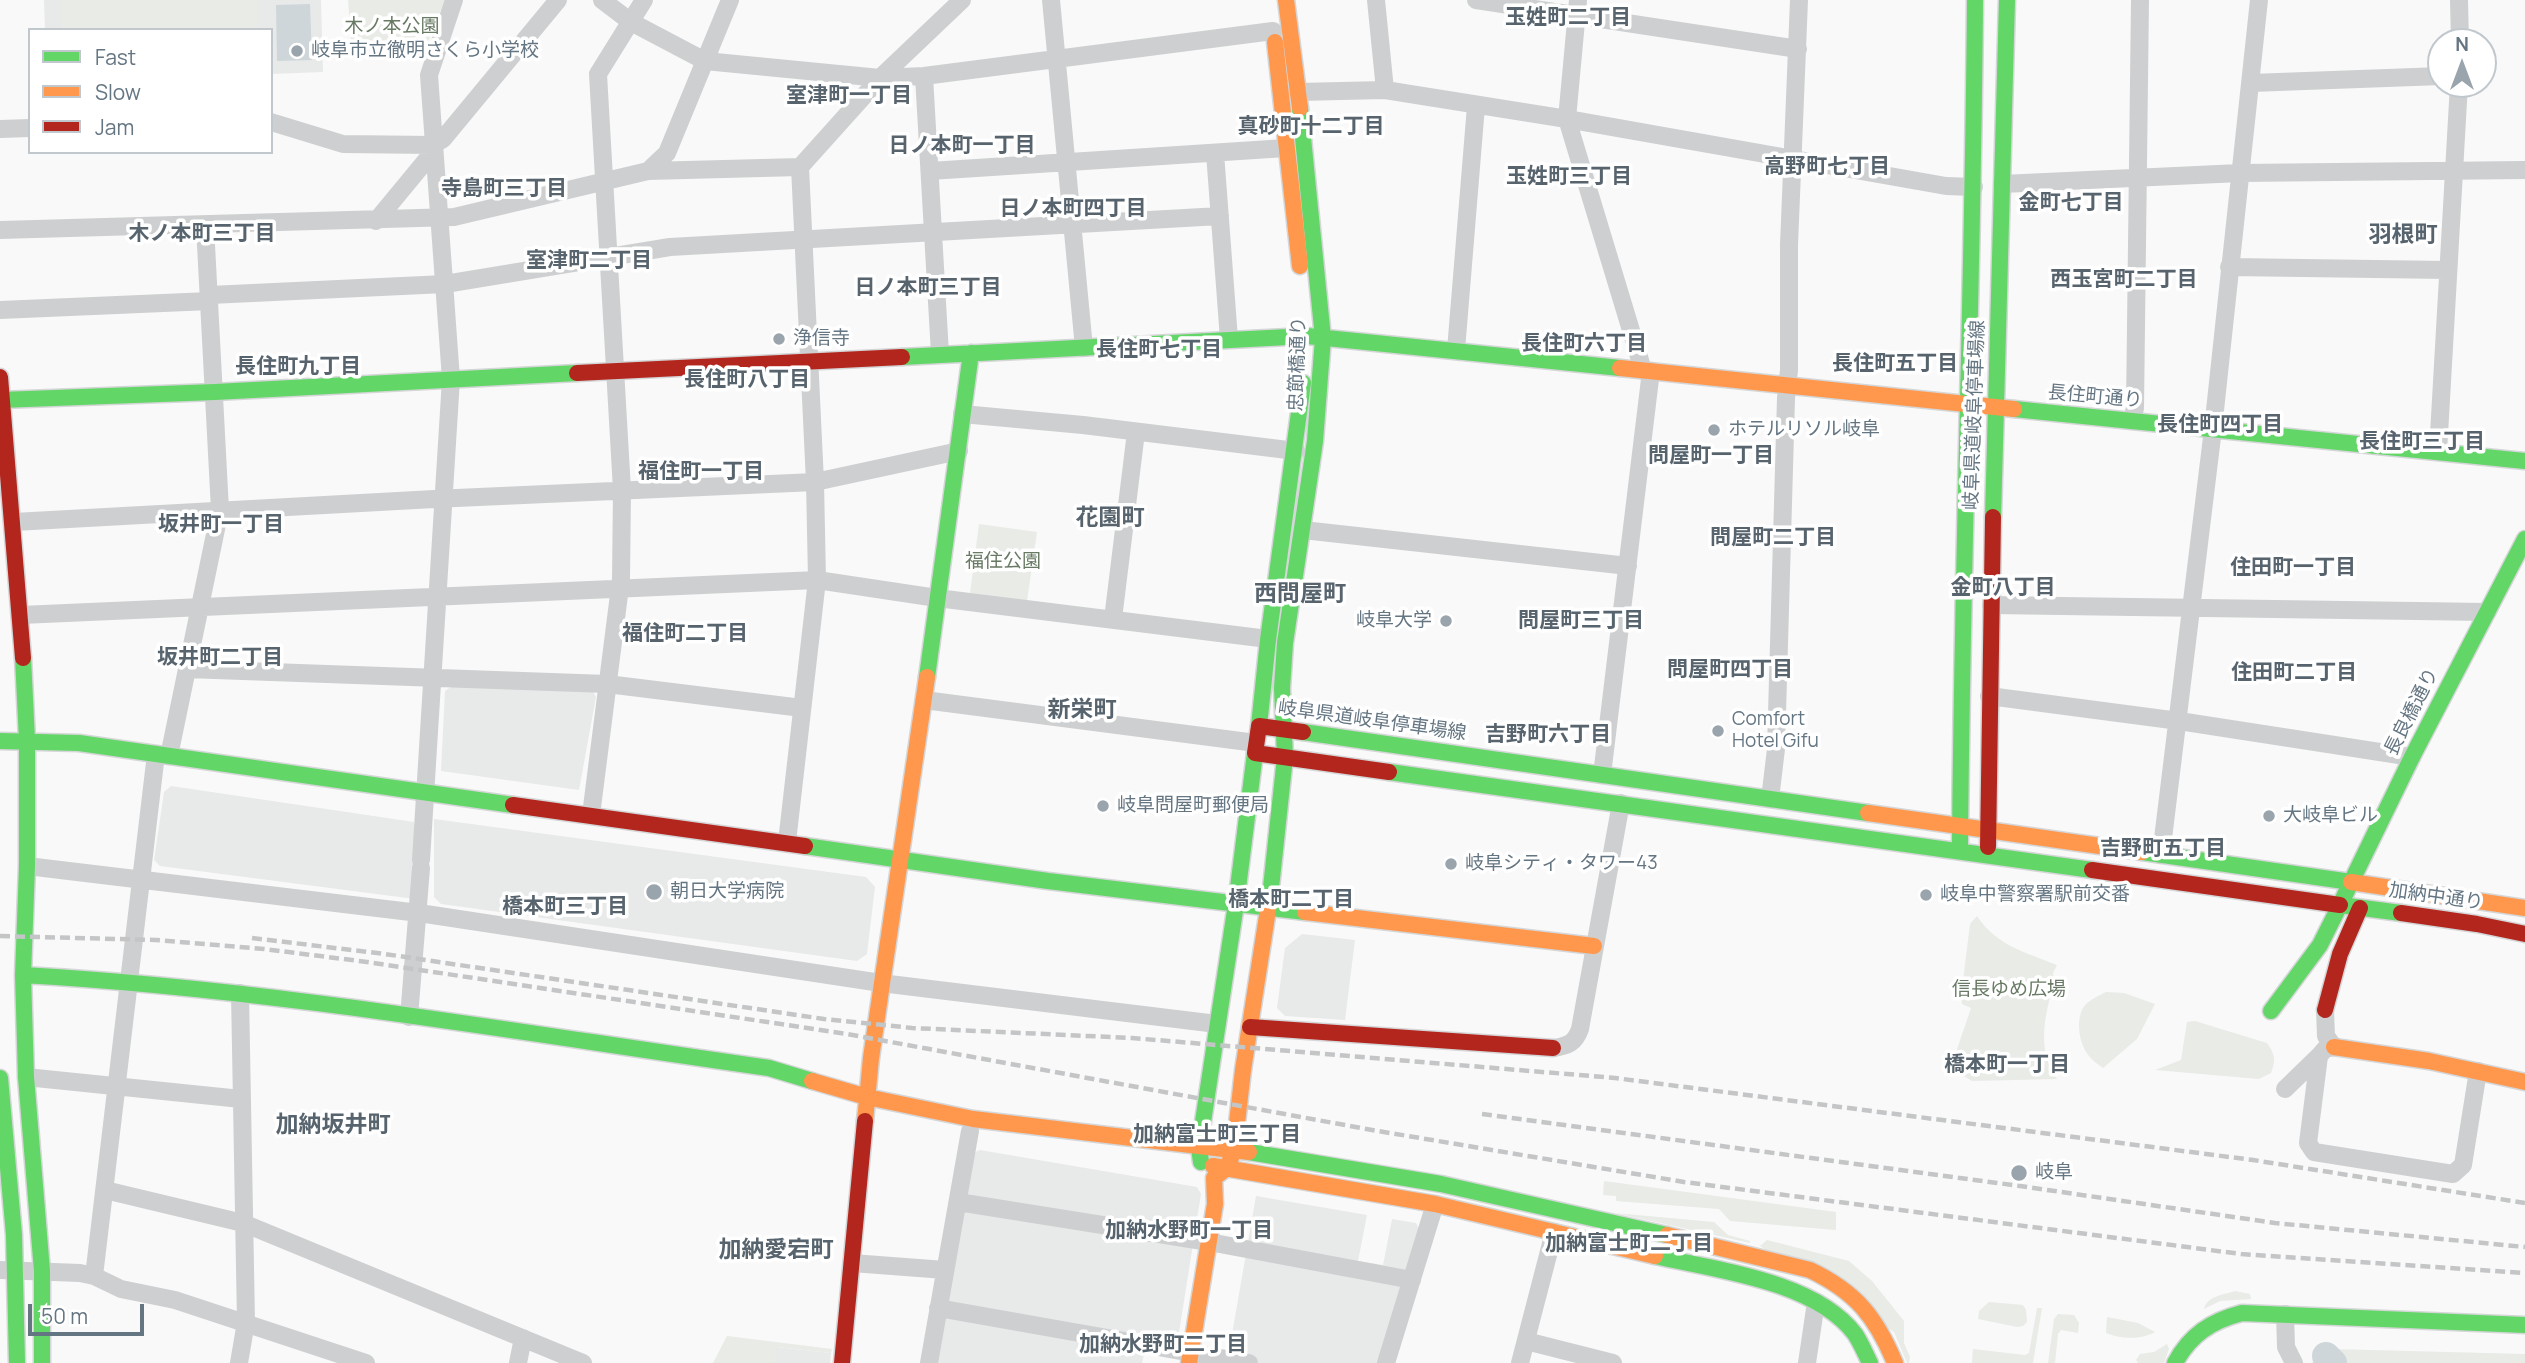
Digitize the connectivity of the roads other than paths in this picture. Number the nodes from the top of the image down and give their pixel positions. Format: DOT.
graph roads {
  1 [pos="454,0"];
  2 [pos="558,0"];
  3 [pos="603,0"];
  4 [pos="644,0"];
  5 [pos="730,0"];
  6 [pos="962,0"];
  7 [pos="1051,0"];
  8 [pos="1270,0"];
  9 [pos="1286,0"];
  10 [pos="1376,0"];
  11 [pos="1476,0"];
  12 [pos="1799,0"];
  13 [pos="1975,0"];
  14 [pos="2007,0"];
  15 [pos="2140,0"];
  16 [pos="2259,0"];
  17 [pos="2459,0"];
  18 [pos="1577,8"];
  19 [pos="631,22"];
  20 [pos="2460,28"];
  21 [pos="1273,31"];
  22 [pos="1798,49"];
  23 [pos="1057,60"];
  24 [pos="705,61"];
  25 [pos="924,76"];
  26 [pos="2427,77"];
  27 [pos="880,78"];
  28 [pos="2251,83"];
  29 [pos="1385,90"];
  30 [pos="1298,92"];
  31 [pos="2458,98"];
  32 [pos="1476,106"];
  33 [pos="1567,119"];
  34 [pos="273,123"];
  35 [pos="28,128"];
  36 [pos="0,129"];
  37 [pos="433,148"];
  38 [pos="1286,148"];
  39 [pos="1215,153"];
  40 [pos="1793,159"];
  41 [pos="1067,162"];
  42 [pos="800,167"];
  43 [pos="2525,170"];
  44 [pos="648,171"];
  45 [pos="930,171"];
  46 [pos="2454,171"];
  47 [pos="2240,173"];
  48 [pos="2139,177"];
  49 [pos="605,181"];
  50 [pos="2001,184"];
  51 [pos="1974,187"];
  52 [pos="1220,216"];
  53 [pos="439,218"];
  54 [pos="376,220"];
  55 [pos="1072,224"];
  56 [pos="205,226"];
  57 [pos="0,230"];
  58 [pos="934,233"];
  59 [pos="803,240"];
  60 [pos="609,256"];
  61 [pos="2229,267"];
  62 [pos="2448,270"];
  63 [pos="445,284"];
  64 [pos="210,298"];
  65 [pos="0,310"];
  66 [pos="1315,337"];
  67 [pos="1230,339"];
  68 [pos="1084,348"];
  69 [pos="1456,350"];
  70 [pos="971,354"];
  71 [pos="940,355"];
  72 [pos="809,361"];
  73 [pos="1647,370"];
  74 [pos="615,372"];
  75 [pos="0,377"];
  76 [pos="451,379"];
  77 [pos="1788,385"];
  78 [pos="215,392"];
  79 [pos="2,400"];
  80 [pos="1969,403"];
  81 [pos="1995,409"];
  82 [pos="962,414"];
  83 [pos="2132,421"];
  84 [pos="2213,429"];
  85 [pos="1136,432"];
  86 [pos="959,451"];
  87 [pos="1296,451"];
  88 [pos="2438,452"];
  89 [pos="2525,461"];
  90 [pos="815,482"];
  91 [pos="622,490"];
  92 [pos="444,498"];
  93 [pos="220,510"];
  94 [pos="14,522"];
  95 [pos="1303,530"];
  96 [pos="2525,539"];
  97 [pos="1629,566"];
  98 [pos="817,580"];
  99 [pos="619,589"];
  100 [pos="439,597"];
  101 [pos="937,598"];
  102 [pos="1991,606"];
  103 [pos="200,607"];
  104 [pos="2191,607"];
  105 [pos="2487,612"];
  106 [pos="21,615"];
  107 [pos="1113,619"];
  108 [pos="1268,639"];
  109 [pos="187,669"];
  110 [pos="434,678"];
  111 [pos="607,684"];
  112 [pos="1989,696"];
  113 [pos="924,700"];
  114 [pos="802,708"];
  115 [pos="2179,721"];
  116 [pos="1284,729"];
  117 [pos="27,740"];
  118 [pos="1257,740"];
  119 [pos="0,741"];
  120 [pos="162,755"];
  121 [pos="1284,757"];
  122 [pos="2413,757"];
  123 [pos="1602,775"];
  124 [pos="424,793"];
  125 [pos="1770,799"];
  126 [pos="1621,803"];
  127 [pos="591,814"];
  128 [pos="1961,826"];
  129 [pos="1989,830"];
  130 [pos="787,842"];
  131 [pos="1960,851"];
  132 [pos="1987,855"];
  133 [pos="2161,855"];
  134 [pos="901,861"];
  135 [pos="27,866"];
  136 [pos="2372,879"];
  137 [pos="140,880"];
  138 [pos="2351,882"];
  139 [pos="1236,904"];
  140 [pos="2340,905"];
  141 [pos="1268,907"];
  142 [pos="2360,908"];
  143 [pos="2525,908"];
  144 [pos="419,913"];
  145 [pos="2525,934"];
  146 [pos="1594,946"];
  147 [pos="23,975"];
  148 [pos="128,981"];
  149 [pos="881,983"];
  150 [pos="240,993"];
  151 [pos="2325,1010"];
  152 [pos="2271,1011"];
  153 [pos="409,1017"];
  154 [pos="1216,1024"];
  155 [pos="1250,1027"];
  156 [pos="1553,1048"];
  157 [pos="2326,1051"];
  158 [pos="2478,1071"];
  159 [pos="26,1077"];
  160 [pos="0,1078"];
  161 [pos="2525,1082"];
  162 [pos="116,1086"];
  163 [pos="2285,1088"];
  164 [pos="867,1097"];
  165 [pos="241,1099"];
  166 [pos="970,1131"];
  167 [pos="1234,1150"];
  168 [pos="1118,1153"];
  169 [pos="1200,1156"];
  170 [pos="1180,1161"];
  171 [pos="1220,1173"];
  172 [pos="105,1190"];
  173 [pos="958,1202"];
  174 [pos="1434,1204"];
  175 [pos="6,1219"];
  176 [pos="243,1223"];
  177 [pos="1554,1232"];
  178 [pos="1209,1242"];
  179 [pos="852,1263"];
  180 [pos="8,1270"];
  181 [pos="945,1270"];
  182 [pos="42,1271"];
  183 [pos="94,1276"];
  184 [pos="1412,1280"];
  185 [pos="1816,1302"];
  186 [pos="938,1308"];
  187 [pos="2285,1314"];
  188 [pos="246,1322"];
  189 [pos="2525,1325"];
  190 [pos="523,1338"];
  191 [pos="1526,1341"];
  192 [pos="1190,1358"];
  193 [pos="17,1363"];
  194 [pos="42,1363"];
  195 [pos="239,1363"];
  196 [pos="366,1363"];
  197 [pos="518,1363"];
  198 [pos="583,1363"];
  199 [pos="842,1363"];
  200 [pos="929,1363"];
  201 [pos="1249,1363"];
  202 [pos="1386,1363"];
  203 [pos="1520,1363"];
  204 [pos="1613,1363"];
  205 [pos="1807,1363"];
  206 [pos="1870,1363"];
  207 [pos="1895,1363"];
  208 [pos="2175,1363"];
  209 [pos="2294,1363"];
  1 -- 37 [label="street"];
  2 -- 37 [label="street"];
  3 -- 19 [label="street"];
  4 -- 19 [label="street"];
  5 -- 24 [label="street"];
  6 -- 27 [label="street"];
  7 -- 23 [label="street"];
  8 -- 21 [label="main road, 忠節橋通り"];
  9 -- 30 [label="main road, 忠節橋通り"];
  10 -- 29 [label="street"];
  11 -- 18 [label="street"];
  12 -- 22 [label="street"];
  13 -- 51 [label="main road, 岐阜県道岐阜停車場線"];
  14 -- 50 [label="main road, 岐阜県道岐阜停車場線"];
  15 -- 48 [label="street"];
  16 -- 28 [label="street"];
  17 -- 20 [label="street"];
  18 -- 22 [label="street"];
  18 -- 33 [label="street"];
  19 -- 24 [label="street"];
  19 -- 49 [label="street"];
  21 -- 23 [label="street"];
  21 -- 38 [label="main road, 忠節橋通り"];
  22 -- 40 [label="street"];
  23 -- 25 [label="street"];
  23 -- 41 [label="street"];
  24 -- 27 [label="street"];
  24 -- 44 [label="street"];
  25 -- 27 [label="street"];
  25 -- 45 [label="street"];
  26 -- 28 [label="street"];
  27 -- 42 [label="street"];
  28 -- 47 [label="street"];
  29 -- 30 [label="street"];
  29 -- 32 [label="street"];
  30 -- 66 [label="main road, 忠節橋通り"];
  31 -- 46 [label="street"];
  32 -- 33 [label="street"];
  32 -- 69 [label="street"];
  33 -- 40 [label="street"];
  33 -- 73 [label="street"];
  34 -- 37 [label="street"];
  35 -- 36 [label="street"];
  37 -- 53 [label="street"];
  37 -- 54 [label="street"];
  38 -- 39 [label="street"];
  38 -- 66 [label="main road, 忠節橋通り"];
  39 -- 41 [label="street"];
  39 -- 52 [label="street"];
  40 -- 51 [label="street"];
  40 -- 77 [label="street"];
  41 -- 45 [label="street"];
  41 -- 55 [label="street"];
  42 -- 44 [label="street"];
  42 -- 59 [label="street"];
  43 -- 46 [label="street"];
  44 -- 49 [label="street"];
  45 -- 58 [label="street"];
  46 -- 47 [label="street"];
  46 -- 62 [label="street"];
  47 -- 48 [label="street"];
  47 -- 61 [label="street"];
  48 -- 50 [label="street"];
  48 -- 83 [label="street"];
  49 -- 53 [label="street"];
  49 -- 60 [label="street"];
  50 -- 81 [label="main road, 岐阜県道岐阜停車場線"];
  51 -- 80 [label="main road, 岐阜県道岐阜停車場線"];
  52 -- 55 [label="street"];
  52 -- 67 [label="street"];
  53 -- 54 [label="street"];
  53 -- 63 [label="street"];
  54 -- 56 [label="street"];
  55 -- 58 [label="street"];
  55 -- 68 [label="street"];
  56 -- 57 [label="street"];
  56 -- 64 [label="street"];
  58 -- 59 [label="street"];
  58 -- 71 [label="street"];
  59 -- 60 [label="street"];
  59 -- 72 [label="street"];
  60 -- 63 [label="street"];
  60 -- 74 [label="street"];
  61 -- 62 [label="street"];
  61 -- 84 [label="street"];
  62 -- 88 [label="street"];
  63 -- 64 [label="street"];
  63 -- 76 [label="street"];
  64 -- 65 [label="street"];
  64 -- 78 [label="street"];
  66 -- 67 [label="main road, 長住町通り"];
  66 -- 69 [label="main road, 長住町通り"];
  66 -- 87 [label="main road, 忠節橋通り"];
  66 -- 95 [label="main road, 忠節橋通り"];
  67 -- 68 [label="main road, 長住町通り"];
  68 -- 70 [label="main road, 長住町通り"];
  69 -- 73 [label="main road, 長住町通り"];
  70 -- 71 [label="main road, 長住町通り"];
  70 -- 82 [label="main road"];
  71 -- 72 [label="main road, 長住町通り"];
  72 -- 74 [label="main road, 長住町通り"];
  72 -- 90 [label="street"];
  73 -- 77 [label="main road, 長住町通り"];
  73 -- 97 [label="street"];
  74 -- 76 [label="main road, 長住町通り"];
  74 -- 91 [label="street"];
  75 -- 79 [label="main road"];
  76 -- 78 [label="main road, 長住町通り"];
  76 -- 92 [label="street"];
  77 -- 80 [label="main road, 長住町通り"];
  77 -- 125 [label="street"];
  78 -- 79 [label="main road, 長住町通り"];
  78 -- 93 [label="street"];
  79 -- 94 [label="main road"];
  80 -- 81 [label="main road, 長住町通り"];
  80 -- 128 [label="main road, 岐阜県道岐阜停車場線"];
  81 -- 83 [label="main road, 長住町通り"];
  81 -- 102 [label="main road, 岐阜県道岐阜停車場線"];
  82 -- 85 [label="street"];
  82 -- 86 [label="main road"];
  83 -- 84 [label="main road, 長住町通り"];
  84 -- 88 [label="main road, 長住町通り"];
  84 -- 104 [label="street"];
  85 -- 87 [label="street"];
  85 -- 107 [label="street"];
  86 -- 90 [label="street"];
  86 -- 101 [label="main road"];
  87 -- 108 [label="main road, 忠節橋通り"];
  88 -- 89 [label="main road, 長住町通り"];
  90 -- 91 [label="street"];
  90 -- 98 [label="street"];
  91 -- 92 [label="street"];
  91 -- 99 [label="street"];
  92 -- 93 [label="street"];
  92 -- 100 [label="street"];
  93 -- 94 [label="street"];
  93 -- 103 [label="street"];
  94 -- 106 [label="main road"];
  95 -- 97 [label="street"];
  95 -- 116 [label="main road, 忠節橋通り"];
  96 -- 105 [label="main road, 長良橋通り"];
  97 -- 123 [label="street"];
  98 -- 99 [label="street"];
  98 -- 101 [label="street"];
  98 -- 114 [label="street"];
  99 -- 100 [label="street"];
  99 -- 111 [label="street"];
  100 -- 103 [label="street"];
  100 -- 110 [label="street"];
  101 -- 107 [label="street"];
  101 -- 113 [label="main road"];
  102 -- 104 [label="street"];
  102 -- 112 [label="main road, 岐阜県道岐阜停車場線"];
  103 -- 106 [label="street"];
  103 -- 109 [label="street"];
  104 -- 105 [label="street"];
  104 -- 115 [label="street"];
  105 -- 122 [label="main road, 長良橋通り"];
  106 -- 117 [label="main road"];
  107 -- 108 [label="street"];
  108 -- 118 [label="main road, 忠節橋通り"];
  109 -- 110 [label="street"];
  109 -- 120 [label="street"];
  110 -- 111 [label="street"];
  110 -- 124 [label="street"];
  111 -- 114 [label="street"];
  111 -- 127 [label="street"];
  112 -- 115 [label="street"];
  112 -- 129 [label="main road, 岐阜県道岐阜停車場線"];
  113 -- 118 [label="street"];
  113 -- 134 [label="main road"];
  114 -- 130 [label="street"];
  115 -- 122 [label="street"];
  115 -- 133 [label="street"];
  116 -- 118 [label="main road, 岐阜県道岐阜停車場線"];
  116 -- 121 [label="main road, 忠節橋通り"];
  116 -- 123 [label="main road, 岐阜県道岐阜停車場線"];
  117 -- 119 [label="main road"];
  117 -- 120 [label="main road"];
  117 -- 135 [label="main road"];
  118 -- 121 [label="main road"];
  118 -- 139 [label="main road, 忠節橋通り"];
  120 -- 124 [label="main road"];
  120 -- 137 [label="street"];
  121 -- 126 [label="main road"];
  121 -- 141 [label="main road, 忠節橋通り"];
  122 -- 138 [label="main road, 長良橋通り"];
  123 -- 125 [label="main road, 岐阜県道岐阜停車場線"];
  124 -- 127 [label="main road"];
  124 -- 144 [label="street"];
  125 -- 128 [label="main road, 岐阜県道岐阜停車場線"];
  126 -- 131 [label="main road"];
  126 -- 146 [label="street"];
  127 -- 130 [label="main road"];
  128 -- 129 [label="main road, 岐阜県道岐阜停車場線"];
  128 -- 131 [label="main road, 岐阜県道岐阜停車場線"];
  129 -- 132 [label="main road, 岐阜県道岐阜停車場線"];
  129 -- 133 [label="main road, 岐阜県道岐阜停車場線"];
  130 -- 134 [label="main road"];
  131 -- 132 [label="main road"];
  132 -- 140 [label="main road"];
  133 -- 138 [label="main road, 岐阜県道岐阜停車場線"];
  134 -- 139 [label="main road"];
  134 -- 149 [label="main road"];
  135 -- 137 [label="street"];
  135 -- 147 [label="main road"];
  136 -- 138 [label="main road, 加納中通り"];
  136 -- 142 [label="main road"];
  136 -- 143 [label="main road, 加納中通り"];
  137 -- 144 [label="street"];
  137 -- 148 [label="street"];
  138 -- 140 [label="main road, 長良橋通り"];
  139 -- 141 [label="main road"];
  139 -- 154 [label="main road, 忠節橋通り"];
  140 -- 142 [label="main road, 加納中通り"];
  140 -- 152 [label="main road, 長良橋通り"];
  141 -- 146 [label="main road"];
  141 -- 155 [label="main road, 忠節橋通り"];
  142 -- 145 [label="main road, 加納中通り"];
  142 -- 151 [label="main road"];
  144 -- 149 [label="street"];
  144 -- 153 [label="street"];
  146 -- 156 [label="street"];
  147 -- 148 [label="main road"];
  147 -- 159 [label="main road"];
  148 -- 150 [label="main road"];
  148 -- 162 [label="street"];
  149 -- 154 [label="street"];
  149 -- 164 [label="main road"];
  150 -- 153 [label="main road"];
  150 -- 165 [label="street"];
  151 -- 157 [label="street"];
  153 -- 164 [label="main road"];
  154 -- 169 [label="main road, 忠節橋通り"];
  155 -- 156 [label="main road"];
  155 -- 167 [label="main road, 忠節橋通り"];
  157 -- 158 [label="main road"];
  157 -- 158 [label="street"];
  157 -- 163 [label="street"];
  158 -- 161 [label="main road"];
  159 -- 162 [label="street"];
  159 -- 182 [label="main road"];
  160 -- 175 [label="main road"];
  162 -- 165 [label="street"];
  162 -- 172 [label="street"];
  164 -- 166 [label="main road"];
  164 -- 169 [label="main road"];
  164 -- 179 [label="main road"];
  165 -- 176 [label="street"];
  166 -- 168 [label="main road"];
  166 -- 173 [label="street"];
  167 -- 169 [label="main road"];
  167 -- 171 [label="main road, 忠節橋通り"];
  167 -- 207 [label="main road"];
  169 -- 170 [label="main road"];
  169 -- 171 [label="main road"];
  171 -- 174 [label="main road"];
  171 -- 178 [label="main road"];
  172 -- 176 [label="street"];
  172 -- 183 [label="street"];
  173 -- 178 [label="street"];
  173 -- 181 [label="street"];
  174 -- 177 [label="main road"];
  174 -- 184 [label="street"];
  175 -- 180 [label="main road"];
  176 -- 188 [label="street"];
  176 -- 190 [label="street"];
  177 -- 185 [label="main road"];
  177 -- 191 [label="street"];
  178 -- 184 [label="street"];
  178 -- 192 [label="main road"];
  179 -- 181 [label="street"];
  179 -- 199 [label="main road"];
  180 -- 182 [label="street"];
  180 -- 193 [label="main road"];
  181 -- 186 [label="street"];
  182 -- 183 [label="street"];
  182 -- 194 [label="main road"];
  183 -- 188 [label="street"];
  184 -- 202 [label="street"];
  185 -- 205 [label="street"];
  185 -- 206 [label="main road"];
  186 -- 192 [label="street"];
  186 -- 200 [label="street"];
  187 -- 189 [label="main road"];
  187 -- 208 [label="main road"];
  187 -- 209 [label="street"];
  188 -- 195 [label="street"];
  188 -- 196 [label="street"];
  190 -- 197 [label="street"];
  190 -- 198 [label="street"];
  191 -- 203 [label="street"];
  191 -- 204 [label="street"];
  192 -- 201 [label="street"];
}
